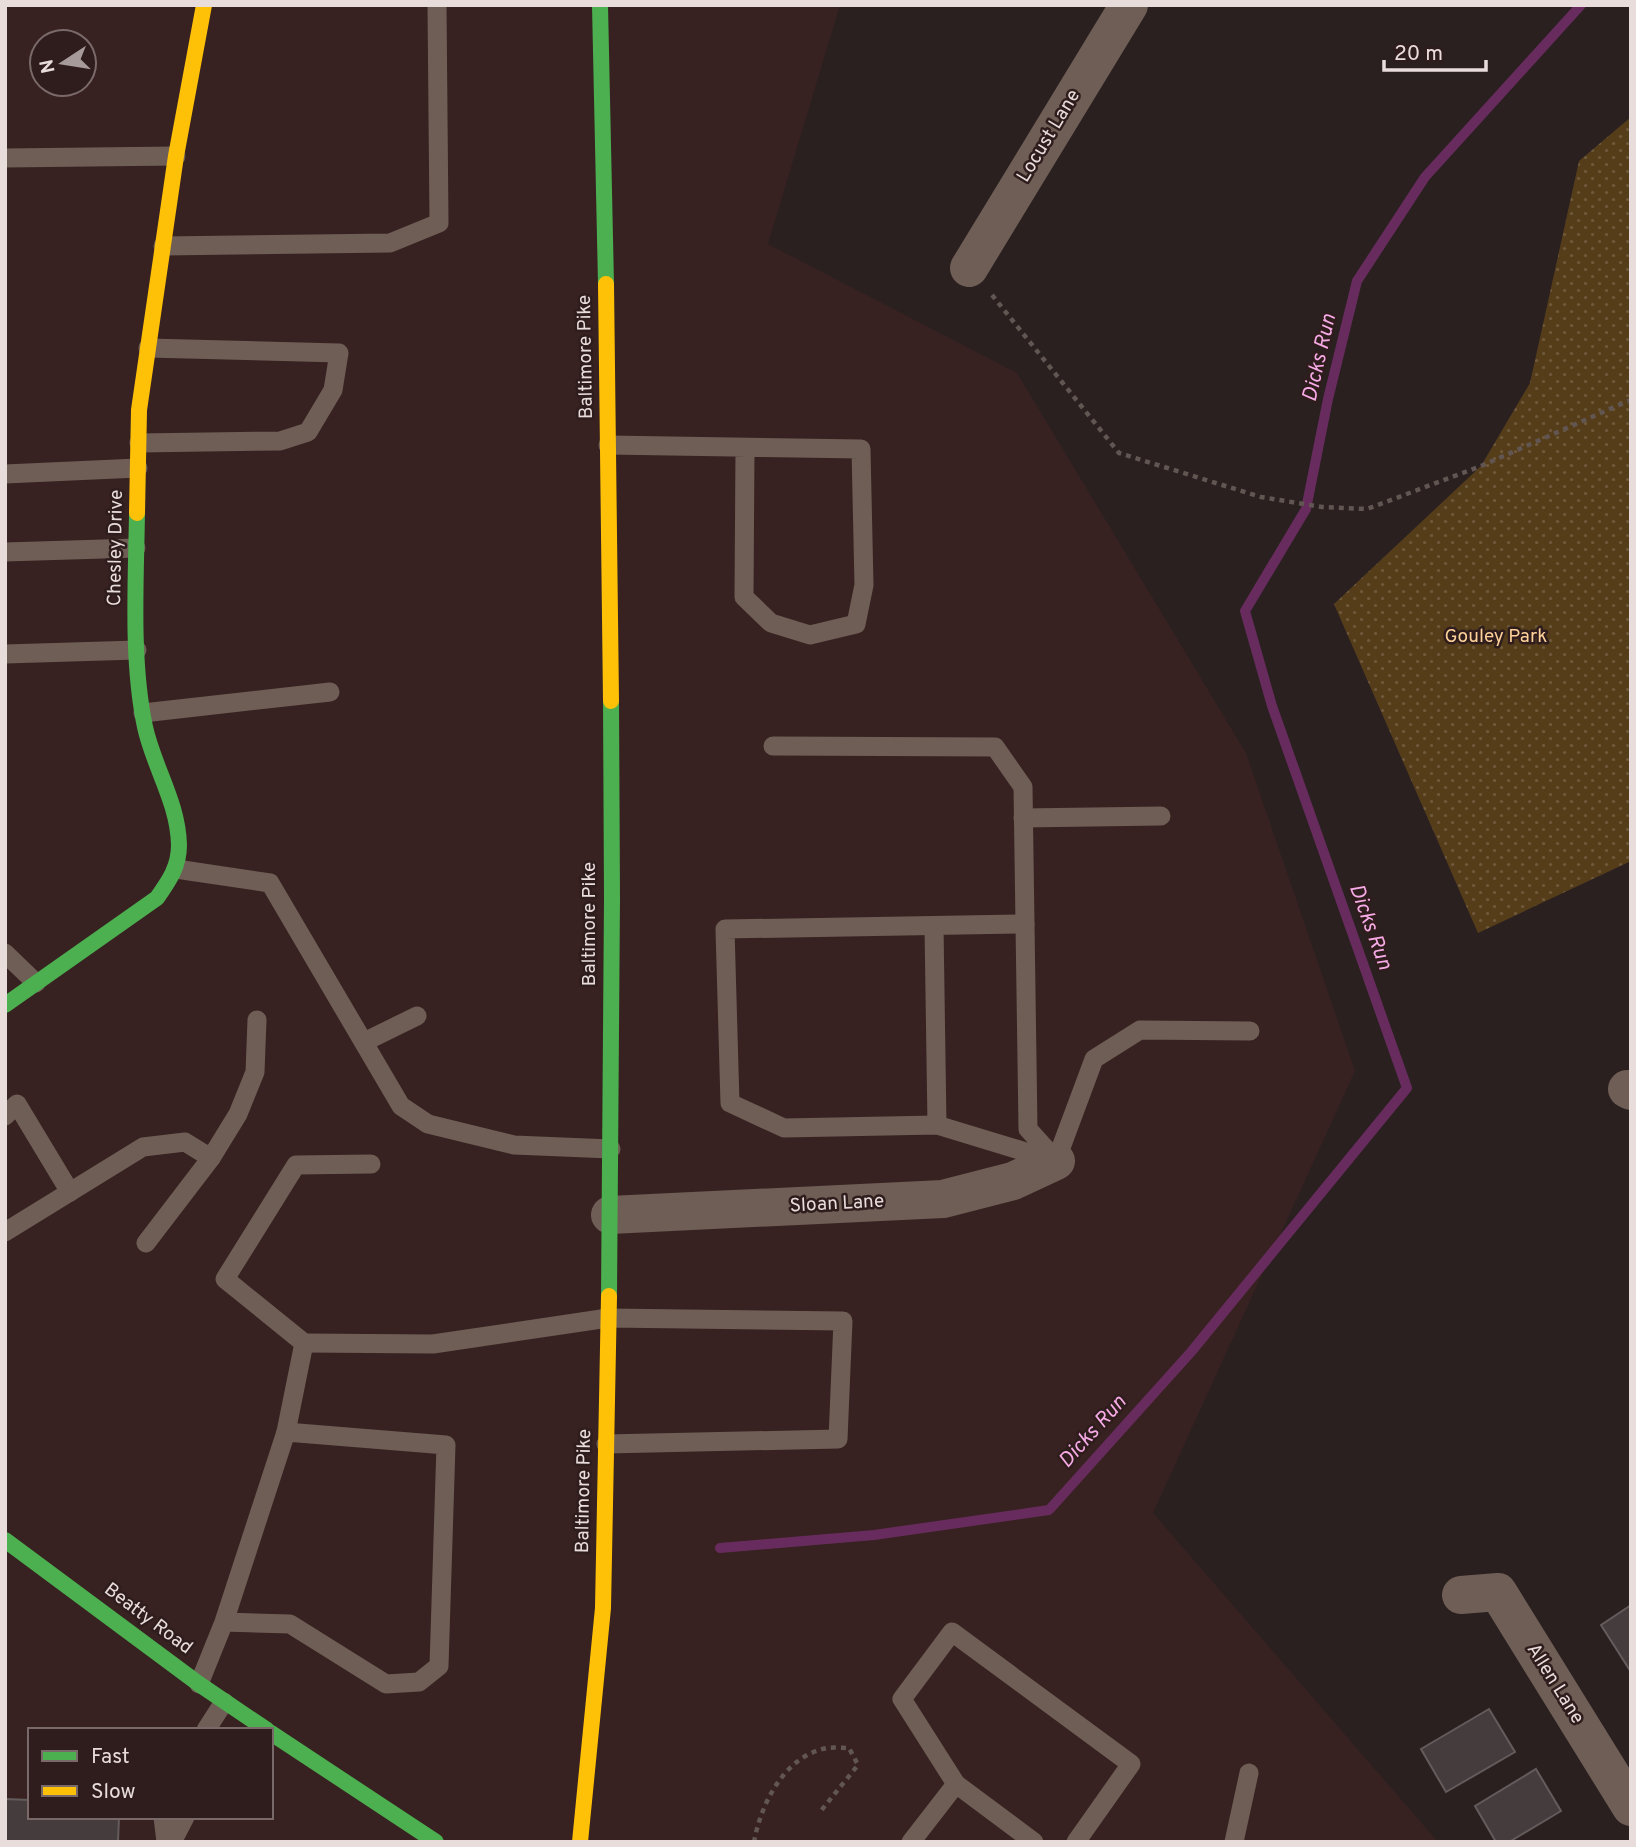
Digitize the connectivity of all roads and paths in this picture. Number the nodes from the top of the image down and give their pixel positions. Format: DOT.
graph roads {
  1 [pos="204,5"];
  2 [pos="437,5"];
  3 [pos="600,5"];
  4 [pos="1129,5"];
  5 [pos="176,156"];
  6 [pos="5,158"];
  7 [pos="163,246"];
  8 [pos="969,268"];
  9 [pos="148,348"];
  10 [pos="1631,402"];
  11 [pos="139,443"];
  12 [pos="608,445"];
  13 [pos="745,449"];
  14 [pos="138,468"];
  15 [pos="5,474"];
  16 [pos="136,548"];
  17 [pos="5,552"];
  18 [pos="137,650"];
  19 [pos="5,654"];
  20 [pos="330,692"];
  21 [pos="143,713"];
  22 [pos="773,746"];
  23 [pos="1161,816"];
  24 [pos="1023,818"];
  25 [pos="176,869"];
  26 [pos="1025,924"];
  27 [pos="934,926"];
  28 [pos="5,953"];
  29 [pos="36,983"];
  30 [pos="5,1005"];
  31 [pos="417,1016"];
  32 [pos="257,1020"];
  33 [pos="1250,1031"];
  34 [pos="364,1042"];
  35 [pos="5,1116"];
  36 [pos="937,1125"];
  37 [pos="611,1149"];
  38 [pos="211,1158"];
  39 [pos="1056,1161"];
  40 [pos="371,1164"];
  41 [pos="70,1192"];
  42 [pos="610,1215"];
  43 [pos="5,1232"];
  44 [pos="146,1242"];
  45 [pos="608,1318"];
  46 [pos="304,1343"];
  47 [pos="286,1432"];
  48 [pos="606,1444"];
  49 [pos="5,1540"];
  50 [pos="1461,1595"];
  51 [pos="224,1622"];
  52 [pos="199,1684"];
  53 [pos="224,1702"];
  54 [pos="207,1728"];
  55 [pos="263,1728"];
  56 [pos="273,1735"];
  57 [pos="1249,1773"];
  58 [pos="956,1783"];
  59 [pos="1631,1807"];
  60 [pos="820,1812"];
  61 [pos="163,1819"];
  62 [pos="184,1819"];
  63 [pos="166,1842"];
  64 [pos="172,1842"];
  65 [pos="436,1842"];
  66 [pos="580,1842"];
  67 [pos="754,1842"];
  68 [pos="911,1842"];
  69 [pos="1034,1842"];
  70 [pos="1076,1842"];
  71 [pos="1234,1842"];
  1 -- 5 [label="main road, Chesley Drive"];
  2 -- 7 [label="lane"];
  3 -- 12 [label="main road, Baltimore Pike"];
  4 -- 8 [label="street, Locust Lane"];
  5 -- 6 [label="lane"];
  5 -- 7 [label="main road, Chesley Drive"];
  7 -- 9 [label="main road, Chesley Drive"];
  8 -- 10 [label="path"];
  9 -- 11 [label="main road, Chesley Drive"];
  9 -- 11 [label="lane"];
  11 -- 14 [label="main road, Chesley Drive"];
  12 -- 13 [label="lane"];
  12 -- 37 [label="main road, Baltimore Pike"];
  13 -- 13 [label="lane"];
  14 -- 15 [label="lane"];
  14 -- 16 [label="main road, Chesley Drive"];
  16 -- 17 [label="lane"];
  16 -- 18 [label="main road, Chesley Drive"];
  18 -- 19 [label="lane"];
  18 -- 21 [label="main road, Chesley Drive"];
  20 -- 21 [label="lane"];
  21 -- 25 [label="main road, Chesley Drive"];
  22 -- 24 [label="lane"];
  23 -- 24 [label="lane"];
  24 -- 26 [label="lane"];
  25 -- 29 [label="main road, Chesley Drive"];
  25 -- 34 [label="lane"];
  26 -- 27 [label="lane"];
  26 -- 39 [label="lane"];
  27 -- 36 [label="lane"];
  27 -- 36 [label="lane"];
  28 -- 29 [label="lane"];
  29 -- 30 [label="main road, Chesley Drive"];
  31 -- 34 [label="lane"];
  32 -- 38 [label="lane"];
  33 -- 39 [label="lane"];
  34 -- 37 [label="lane"];
  35 -- 41 [label="lane"];
  36 -- 39 [label="lane"];
  37 -- 42 [label="main road, Baltimore Pike"];
  38 -- 41 [label="lane"];
  38 -- 44 [label="lane"];
  39 -- 42 [label="street, Sloan Lane"];
  40 -- 46 [label="lane"];
  41 -- 43 [label="lane"];
  42 -- 45 [label="main road, Baltimore Pike"];
  45 -- 46 [label="lane"];
  45 -- 48 [label="main road, Baltimore Pike"];
  45 -- 48 [label="lane"];
  46 -- 47 [label="lane"];
  47 -- 51 [label="lane"];
  47 -- 51 [label="lane"];
  48 -- 66 [label="main road, Baltimore Pike"];
  49 -- 52 [label="main road, Beatty Road"];
  50 -- 59 [label="street, Allen Lane"];
  51 -- 52 [label="lane"];
  52 -- 53 [label="main road, Beatty Road"];
  53 -- 54 [label="lane"];
  53 -- 55 [label="main road, Beatty Road"];
  56 -- 65 [label="main road, Beatty Road"];
  57 -- 71 [label="lane"];
  58 -- 68 [label="lane"];
  58 -- 69 [label="lane"];
  58 -- 70 [label="lane"];
  60 -- 67 [label="path"];
  61 -- 63 [label="lane"];
  62 -- 64 [label="lane"];
}
